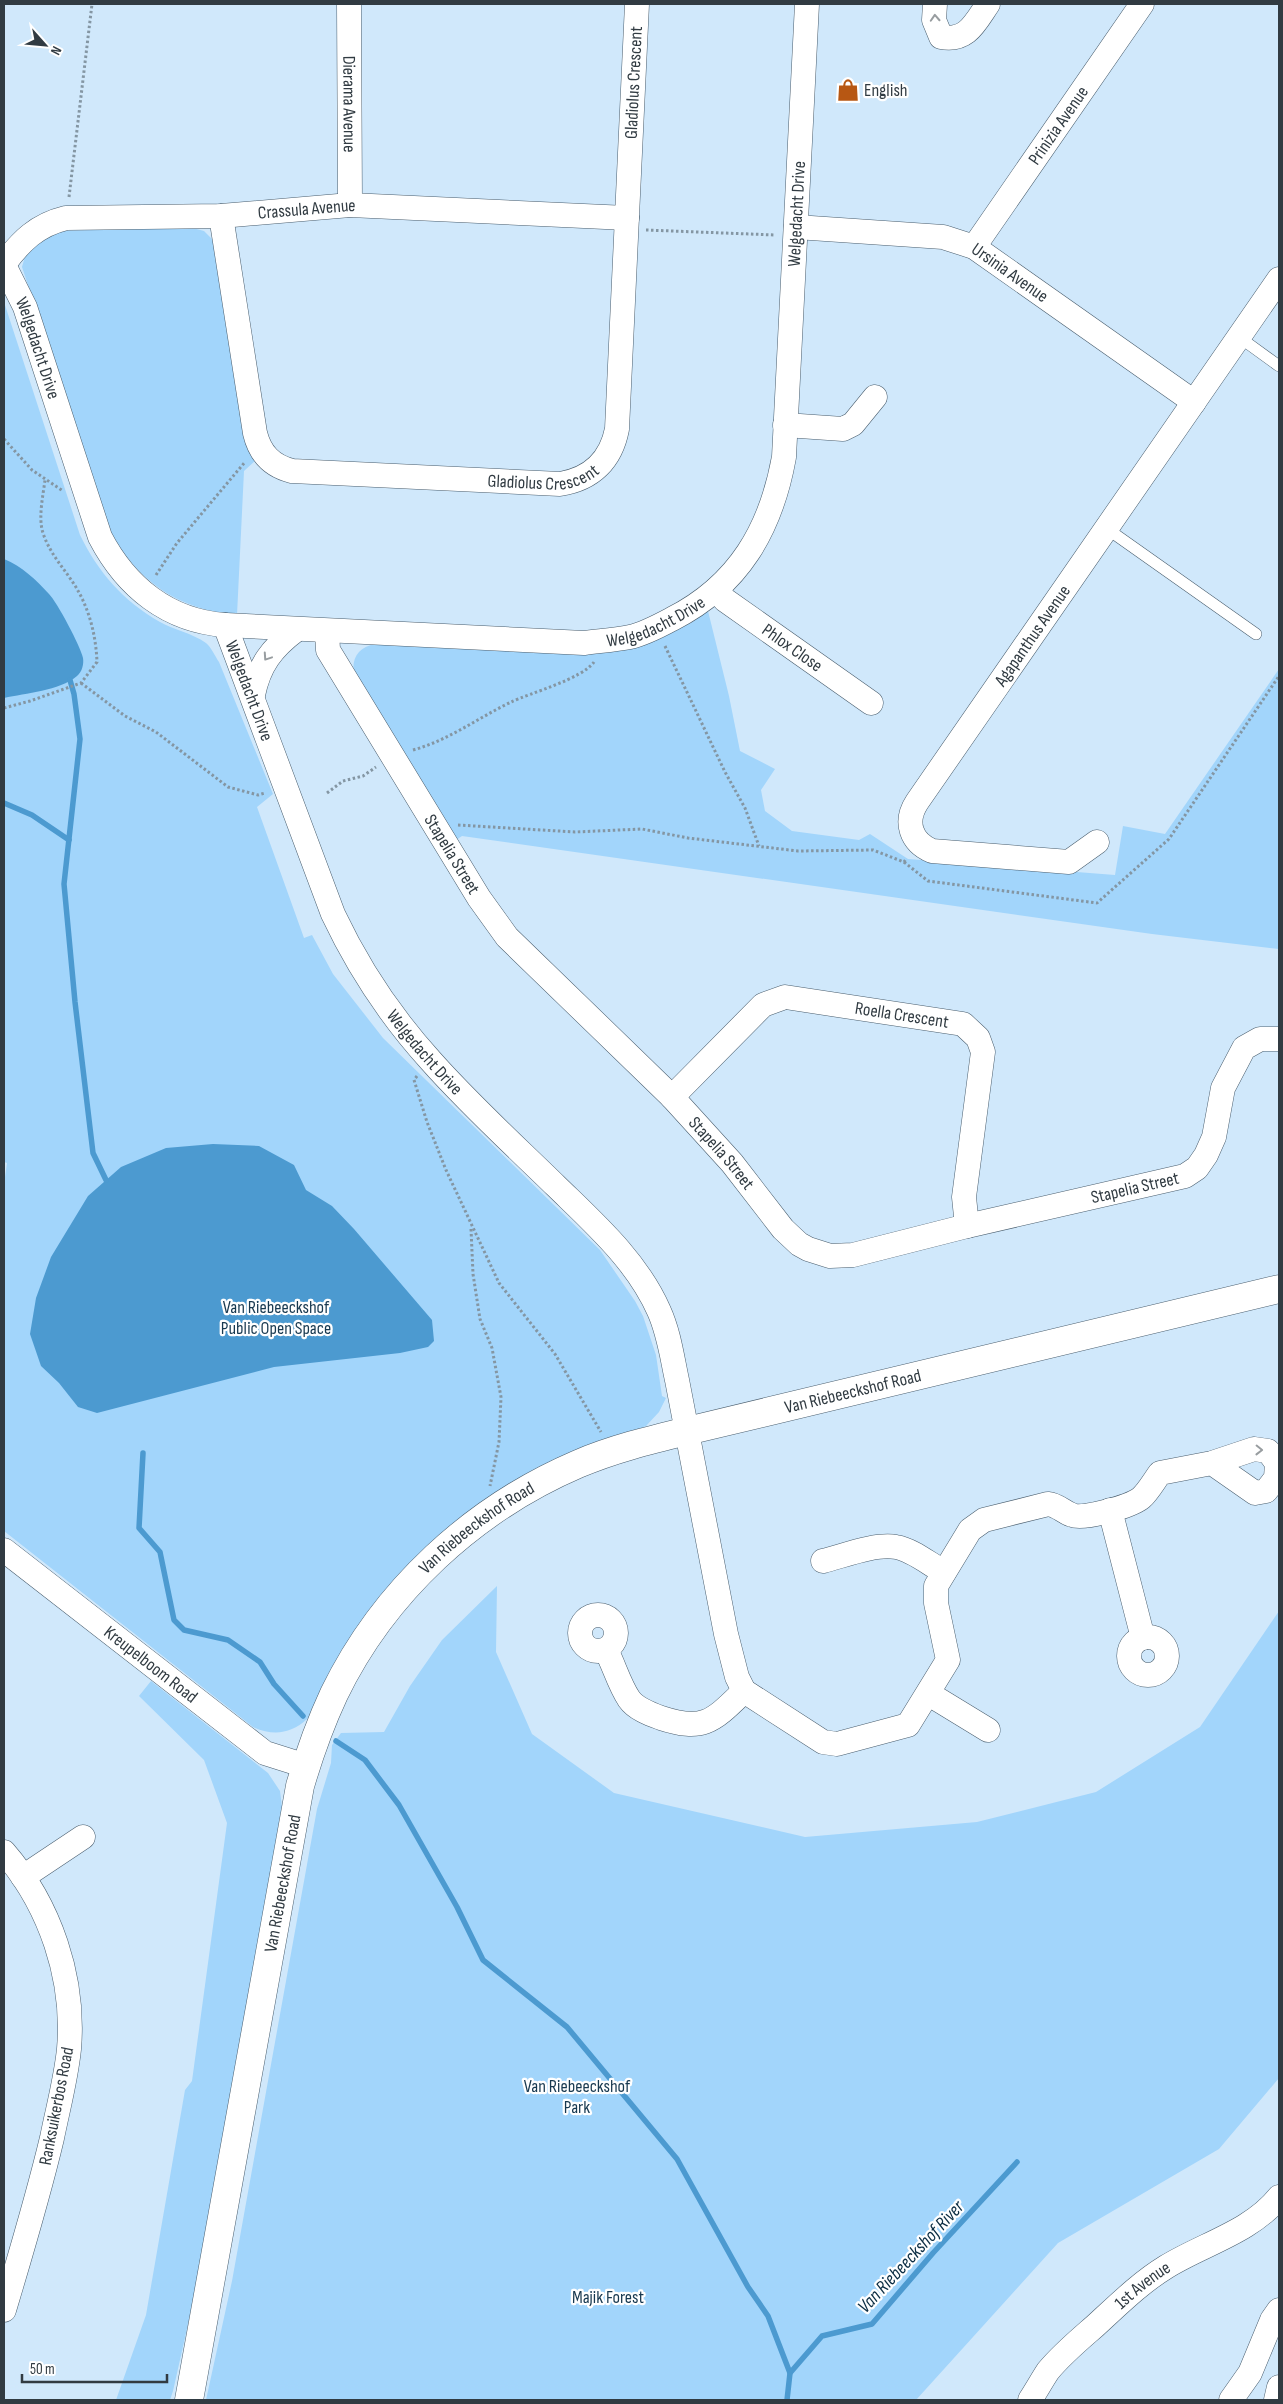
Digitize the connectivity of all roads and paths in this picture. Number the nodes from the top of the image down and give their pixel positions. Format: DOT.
graph roads {
  1 [pos="92,4"];
  2 [pos="349,4"];
  3 [pos="637,4"];
  4 [pos="806,4"];
  5 [pos="935,4"];
  6 [pos="988,4"];
  7 [pos="1142,4"];
  8 [pos="350,205"];
  9 [pos="222,216"];
  10 [pos="66,218"];
  11 [pos="626,223"];
  12 [pos="796,232"];
  13 [pos="974,247"];
  14 [pos="4,264"];
  15 [pos="1279,279"];
  16 [pos="1239,337"];
  17 [pos="1279,366"];
  18 [pos="875,397"];
  19 [pos="1194,402"];
  20 [pos="786,425"];
  21 [pos="4,439"];
  22 [pos="264,455"];
  23 [pos="45,480"];
  24 [pos="90,509"];
  25 [pos="1106,528"];
  26 [pos="716,590"];
  27 [pos="146,596"];
  28 [pos="225,626"];
  29 [pos="656,628"];
  30 [pos="296,630"];
  31 [pos="327,631"];
  32 [pos="1256,634"];
  33 [pos="596,658"];
  34 [pos="81,683"];
  35 [pos="253,694"];
  36 [pos="871,703"];
  37 [pos="4,708"];
  38 [pos="408,751"];
  39 [pos="377,766"];
  40 [pos="274,790"];
  41 [pos="327,793"];
  42 [pos="438,830"];
  43 [pos="918,842"];
  44 [pos="1097,842"];
  45 [pos="759,846"];
  46 [pos="1279,1039"];
  47 [pos="430,1060"];
  48 [pos="672,1097"];
  49 [pos="471,1226"];
  50 [pos="967,1226"];
  51 [pos="1279,1289"];
  52 [pos="687,1431"];
  53 [pos="606,1453"];
  54 [pos="1212,1463"];
  55 [pos="496,1508"];
  56 [pos="1110,1510"];
  57 [pos="4,1550"];
  58 [pos="823,1561"];
  59 [pos="944,1572"];
  60 [pos="1143,1638"];
  61 [pos="606,1650"];
  62 [pos="744,1691"];
  63 [pos="929,1694"];
  64 [pos="988,1730"];
  65 [pos="306,1766"];
  66 [pos="83,1837"];
  67 [pos="4,1852"];
  68 [pos="24,1877"];
  69 [pos="1279,2197"];
  70 [pos="206,2300"];
  71 [pos="4,2310"];
  72 [pos="1279,2310"];
  73 [pos="1279,2388"];
  74 [pos="177,2400"];
  75 [pos="189,2400"];
  76 [pos="1030,2400"];
  77 [pos="1231,2400"];
  78 [pos="1276,2400"];
  1 -- 10 [label="path"];
  2 -- 8 [label="street, Dierama Avenue"];
  3 -- 11 [label="street, Gladiolus Crescent"];
  4 -- 12 [label="street, Welgedacht Drive"];
  6 -- 5 [label="street, one-way"];
  7 -- 13 [label="street, Prinizia Avenue"];
  8 -- 9 [label="street, Crassula Avenue"];
  8 -- 11 [label="street, Crassula Avenue"];
  9 -- 10 [label="street, Crassula Avenue"];
  9 -- 22 [label="street"];
  10 -- 14 [label="street, Crassula Avenue"];
  11 -- 12 [label="path"];
  11 -- 22 [label="street, Gladiolus Crescent"];
  12 -- 13 [label="street, Ursinia Avenue"];
  12 -- 20 [label="street, Welgedacht Drive"];
  13 -- 19 [label="street, Ursinia Avenue"];
  14 -- 24 [label="street, Welgedacht Drive"];
  15 -- 16 [label="street, Agapanthus Avenue"];
  16 -- 17 [label="lane"];
  16 -- 19 [label="street, Agapanthus Avenue"];
  18 -- 20 [label="street"];
  19 -- 25 [label="street, Agapanthus Avenue"];
  20 -- 26 [label="street, Welgedacht Drive"];
  21 -- 23 [label="path"];
  22 -- 27 [label="path"];
  23 -- 24 [label="path"];
  23 -- 34 [label="path"];
  24 -- 27 [label="street, Welgedacht Drive"];
  25 -- 32 [label="lane"];
  25 -- 43 [label="street, Agapanthus Avenue"];
  26 -- 29 [label="street, Welgedacht Drive"];
  26 -- 36 [label="street, Phlox Close"];
  27 -- 28 [label="street, Welgedacht Drive"];
  28 -- 30 [label="street, Welgedacht Drive"];
  28 -- 35 [label="street, Welgedacht Drive"];
  29 -- 31 [label="street, Welgedacht Drive"];
  29 -- 45 [label="path"];
  30 -- 31 [label="street, Welgedacht Drive"];
  30 -- 35 [label="street, one-way"];
  31 -- 42 [label="street, Stapelia Street"];
  33 -- 38 [label="path"];
  34 -- 37 [label="path"];
  34 -- 40 [label="path"];
  35 -- 47 [label="street, Welgedacht Drive"];
  39 -- 41 [label="path"];
  42 -- 45 [label="path"];
  42 -- 48 [label="street, Stapelia Street"];
  43 -- 44 [label="street"];
  43 -- 45 [label="path"];
  46 -- 50 [label="street, Stapelia Street"];
  47 -- 49 [label="path"];
  47 -- 52 [label="street, Welgedacht Drive"];
  48 -- 50 [label="street, Stapelia Street"];
  48 -- 50 [label="street, Roella Crescent"];
  49 -- 53 [label="path"];
  49 -- 55 [label="path"];
  51 -- 52 [label="street, Van Riebeeckshof Road"];
  52 -- 53 [label="street, Van Riebeeckshof Road"];
  52 -- 62 [label="street, Welgedacht Drive"];
  53 -- 55 [label="street, Van Riebeeckshof Road"];
  54 -- 56 [label="street"];
  55 -- 65 [label="street, Van Riebeeckshof Road"];
  56 -- 59 [label="street"];
  56 -- 60 [label="street"];
  57 -- 65 [label="street, Kreupelboom Road"];
  58 -- 59 [label="street"];
  59 -- 63 [label="street"];
  61 -- 62 [label="street"];
  62 -- 63 [label="street"];
  63 -- 64 [label="street"];
  65 -- 70 [label="street, Van Riebeeckshof Road"];
  66 -- 68 [label="street"];
  67 -- 68 [label="street, Ranksuikerbos Road"];
  68 -- 71 [label="street, Ranksuikerbos Road"];
  69 -- 76 [label="street, 1st Avenue"];
  70 -- 74 [label="street, Van Riebeeckshof Road"];
  70 -- 75 [label="street, Van Riebeeckshof Road"];
  72 -- 77 [label="street"];
  73 -- 78 [label="street"];
}
